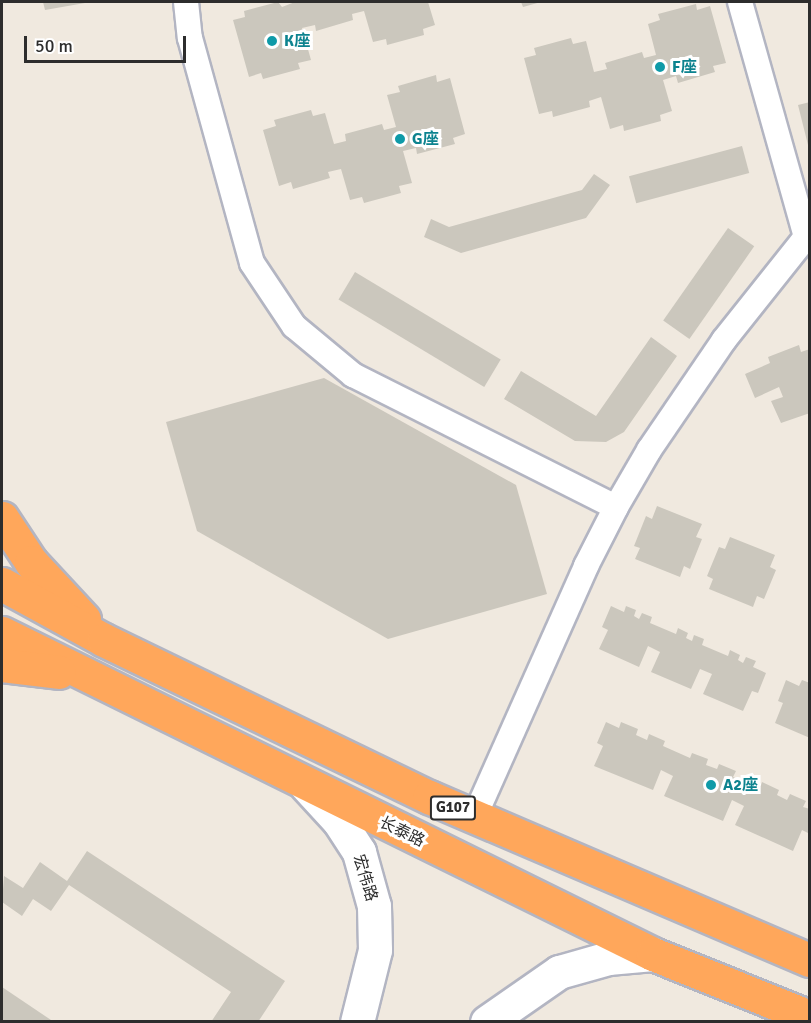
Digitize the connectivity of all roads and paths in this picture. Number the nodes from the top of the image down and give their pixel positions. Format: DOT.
graph roads {
  1 [pos="186,2"];
  2 [pos="740,2"];
  3 [pos="808,238"];
  4 [pos="616,507"];
  5 [pos="2,518"];
  6 [pos="2,584"];
  7 [pos="2,633"];
  8 [pos="104,640"];
  9 [pos="2,665"];
  10 [pos="88,678"];
  11 [pos="306,785"];
  12 [pos="474,818"];
  13 [pos="653,954"];
  14 [pos="810,960"];
  15 [pos="810,1017"];
  16 [pos="357,1022"];
  17 [pos="487,1022"];
  1 -- 4 [label="street"];
  2 -- 3 [label="street"];
  3 -- 4 [label="street"];
  4 -- 12 [label="street"];
  5 -- 8 [label="highway"];
  6 -- 8 [label="highway, G107"];
  7 -- 10 [label="highway, 长泰路 / G107"];
  8 -- 12 [label="highway, G107"];
  9 -- 10 [label="highway"];
  10 -- 11 [label="highway, 长泰路 / G107"];
  11 -- 13 [label="highway, 长泰路 / G107"];
  11 -- 16 [label="street, 宏伟路"];
  12 -- 14 [label="highway, G107"];
  13 -- 15 [label="highway, 长泰路 / G107"];
  13 -- 17 [label="street"];
}
